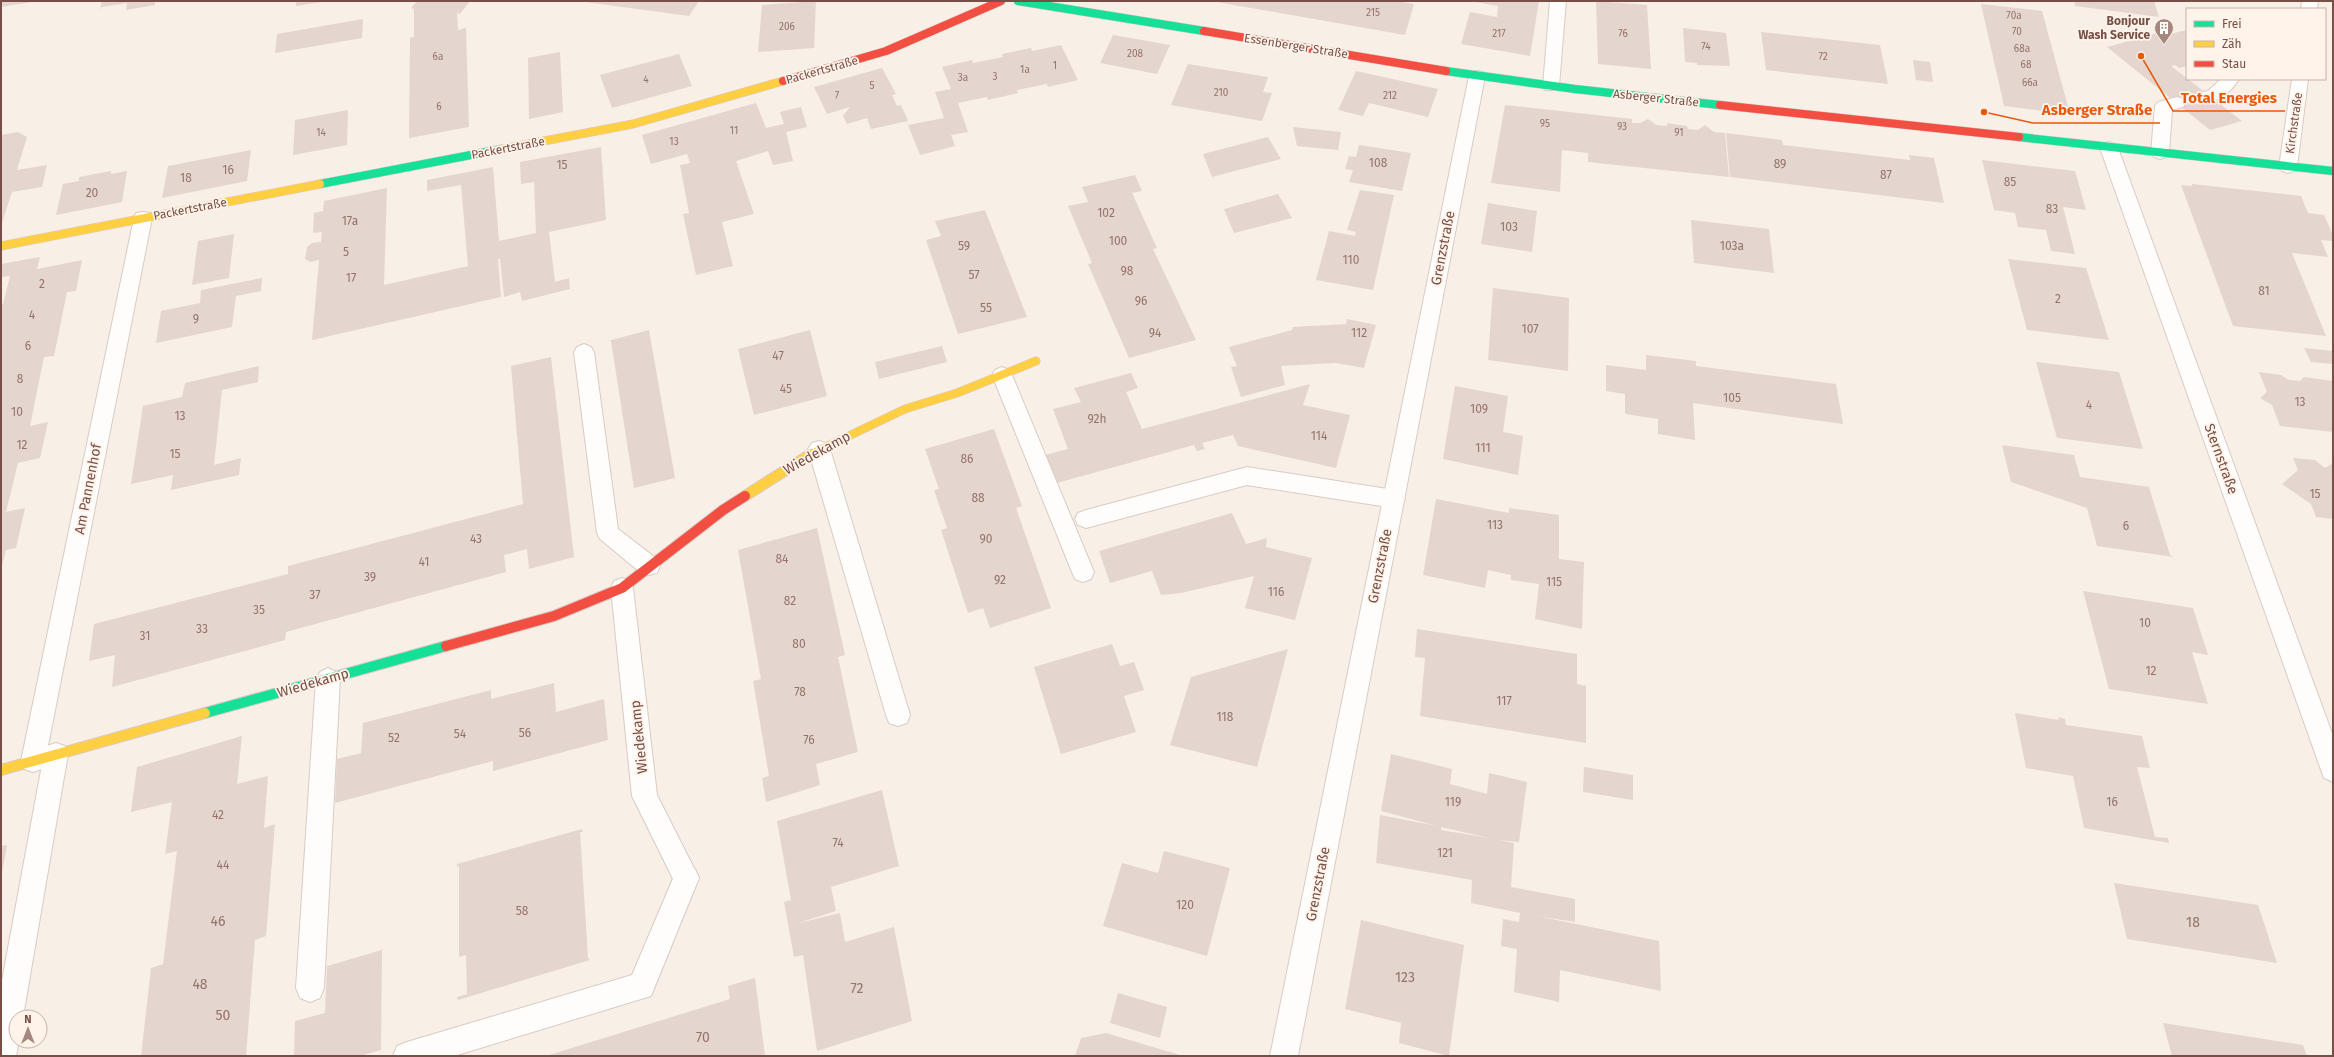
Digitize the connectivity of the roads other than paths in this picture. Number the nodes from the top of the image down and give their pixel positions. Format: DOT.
graph roads {
  1 [pos="1001,1"];
  2 [pos="1018,1"];
  3 [pos="1558,1"];
  4 [pos="1478,76"];
  5 [pos="2230,80"];
  6 [pos="2300,80"];
  7 [pos="1551,86"];
  8 [pos="1575,89"];
  9 [pos="2209,96"];
  10 [pos="2177,103"];
  11 [pos="2109,148"];
  12 [pos="2160,153"];
  13 [pos="2288,167"];
  14 [pos="2333,172"];
  15 [pos="143,218"];
  16 [pos="1,246"];
  17 [pos="584,352"];
  18 [pos="1036,361"];
  19 [pos="1002,375"];
  20 [pos="820,449"];
  21 [pos="1394,499"];
  22 [pos="1086,519"];
  23 [pos="649,566"];
  24 [pos="1083,572"];
  25 [pos="622,588"];
  26 [pos="328,679"];
  27 [pos="898,715"];
  28 [pos="44,758"];
  29 [pos="1,770"];
  30 [pos="2333,770"];
  31 [pos="310,988"];
  32 [pos="2,1056"];
  33 [pos="407,1056"];
  34 [pos="1284,1056"];
  1 -- 15 [label="street, Packertstraße"];
  2 -- 4 [label="street, Essenberger Straße"];
  3 -- 7 [label="street"];
  4 -- 7 [label="street, Essenberger Straße"];
  4 -- 21 [label="street, Grenzstraße"];
  5 -- 9 [label="street"];
  6 -- 13 [label="street, Kirchstraße"];
  7 -- 8 [label="street, Essenberger Straße"];
  8 -- 11 [label="street, Asberger Straße"];
  10 -- 12 [label="street"];
  11 -- 12 [label="street, Asberger Straße"];
  11 -- 30 [label="street, Sternstraße"];
  12 -- 13 [label="street, Asberger Straße"];
  13 -- 14 [label="street, Asberger Straße"];
  15 -- 16 [label="street, Packertstraße"];
  15 -- 28 [label="street, Am Pannenhof"];
  17 -- 23 [label="street"];
  18 -- 19 [label="street, Wiedekamp"];
  19 -- 20 [label="street, Wiedekamp"];
  19 -- 24 [label="street"];
  20 -- 23 [label="street, Wiedekamp"];
  20 -- 27 [label="street"];
  21 -- 22 [label="street"];
  21 -- 34 [label="street, Grenzstraße"];
  23 -- 25 [label="street, Wiedekamp"];
  25 -- 26 [label="street, Wiedekamp"];
  25 -- 33 [label="street, Wiedekamp"];
  26 -- 28 [label="street, Wiedekamp"];
  26 -- 31 [label="street"];
  28 -- 29 [label="street, Wiedekamp"];
  28 -- 32 [label="street, Am Pannenhof"];
}
